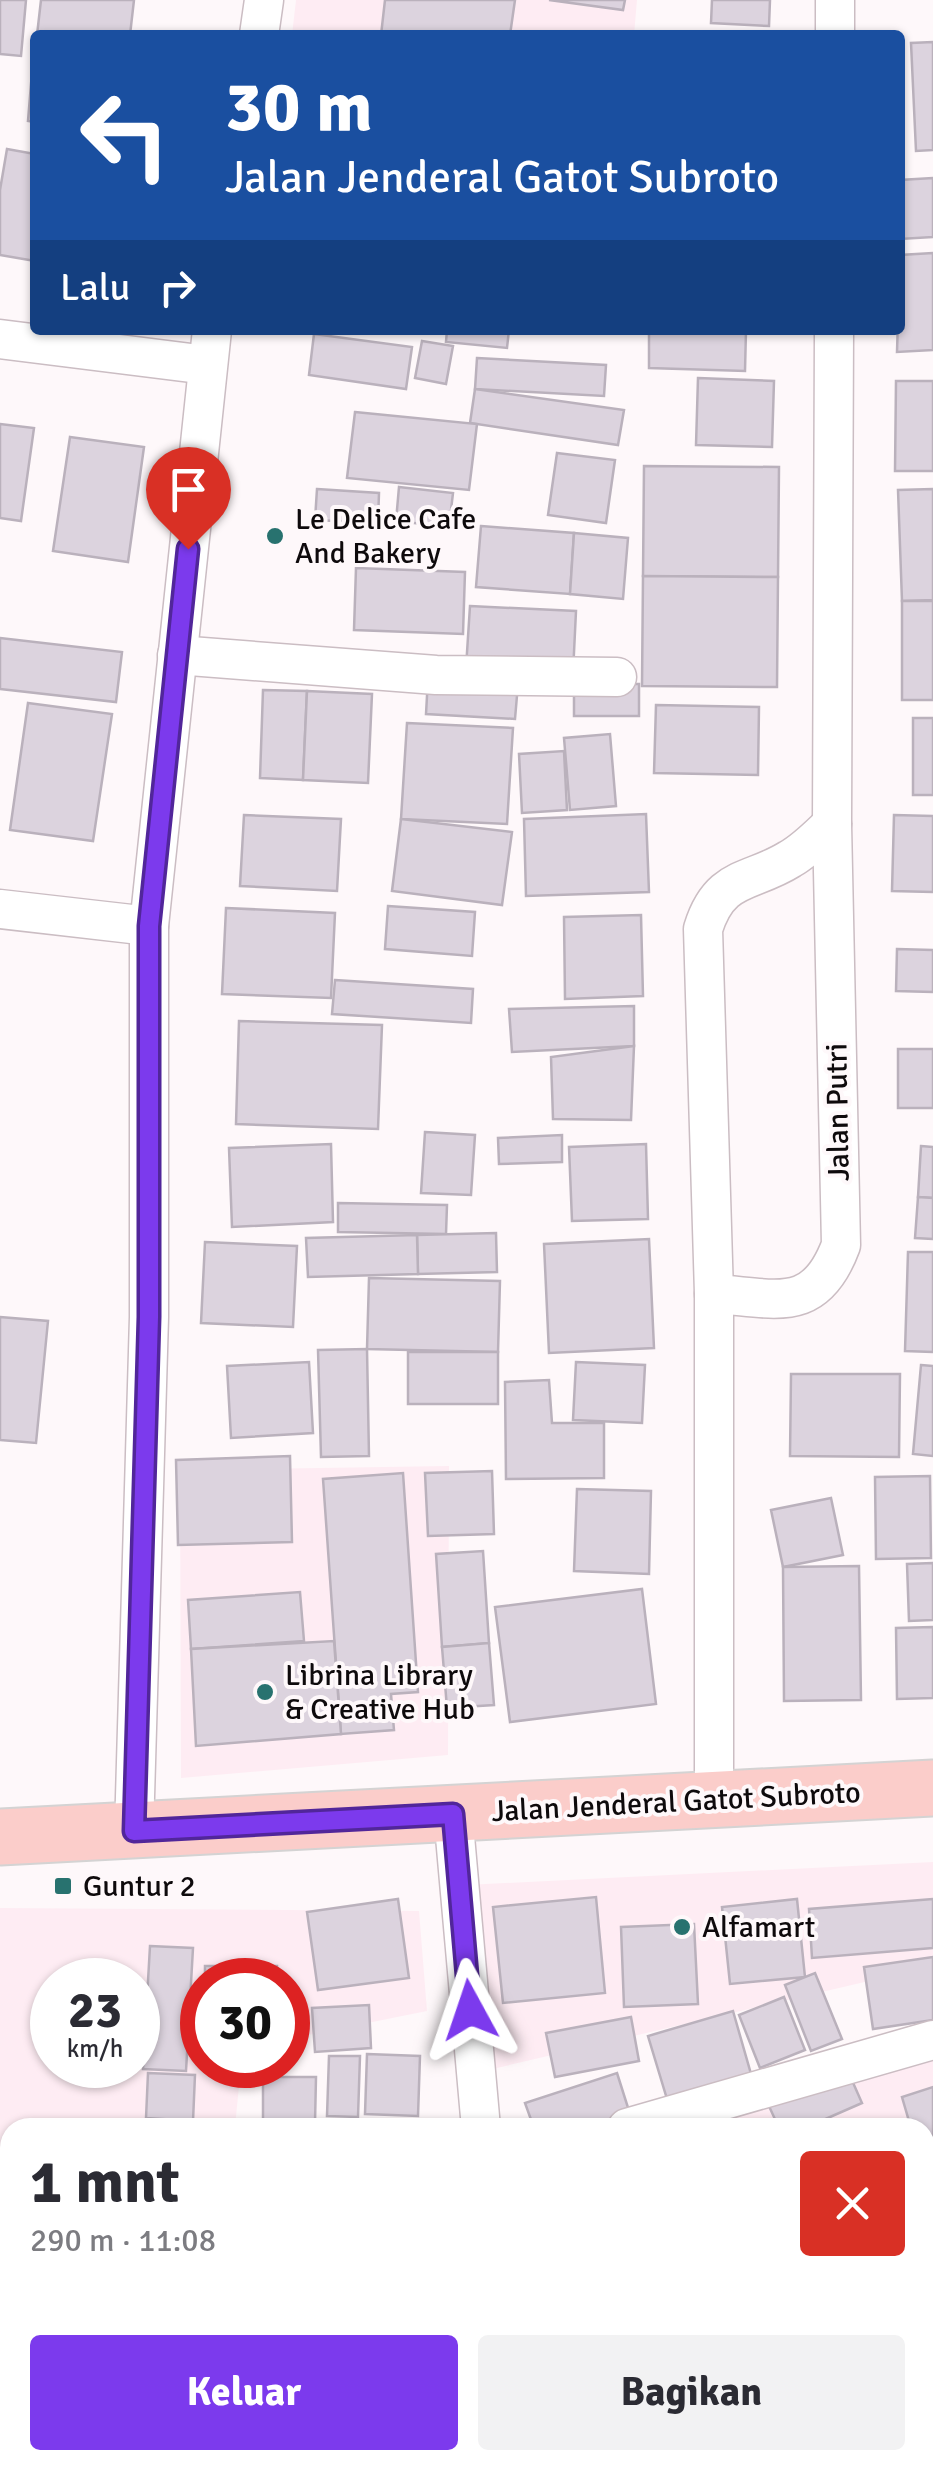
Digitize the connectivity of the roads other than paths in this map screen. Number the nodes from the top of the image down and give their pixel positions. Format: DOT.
graph roads {
  1 [pos="264,0"];
  2 [pos="836,0"];
  3 [pos="260,30"];
  4 [pos="835,30"];
  5 [pos="834,335"];
  6 [pos="0,339"];
  7 [pos="210,348"];
  8 [pos="177,654"];
  9 [pos="617,677"];
  10 [pos="832,824"];
  11 [pos="0,909"];
  12 [pos="149,926"];
  13 [pos="714,1294"];
  14 [pos="933,1788"];
  15 [pos="714,1799"];
  16 [pos="453,1814"];
  17 [pos="134,1831"];
  18 [pos="0,1836"];
  19 [pos="933,2040"];
  20 [pos="474,2118"];
  21 [pos="662,2118"];
  1 -- 3 [label="street"];
  2 -- 4 [label="street"];
  5 -- 10 [label="street, Jalan Putri"];
  6 -- 7 [label="street"];
  7 -- 8 [label="street"];
  8 -- 9 [label="street"];
  8 -- 12 [label="street"];
  10 -- 13 [label="street"];
  10 -- 13 [label="street, Jalan Putri"];
  11 -- 12 [label="street"];
  12 -- 17 [label="street"];
  13 -- 15 [label="street"];
  14 -- 15 [label="main road, Jalan Jenderal Gatot Subroto"];
  15 -- 16 [label="main road, Jalan Jenderal Gatot Subroto"];
  16 -- 17 [label="main road, Jalan Jenderal Gatot Subroto"];
  16 -- 20 [label="street"];
  17 -- 18 [label="main road, Jalan Jenderal Gatot Subroto"];
  19 -- 21 [label="street"];
}
